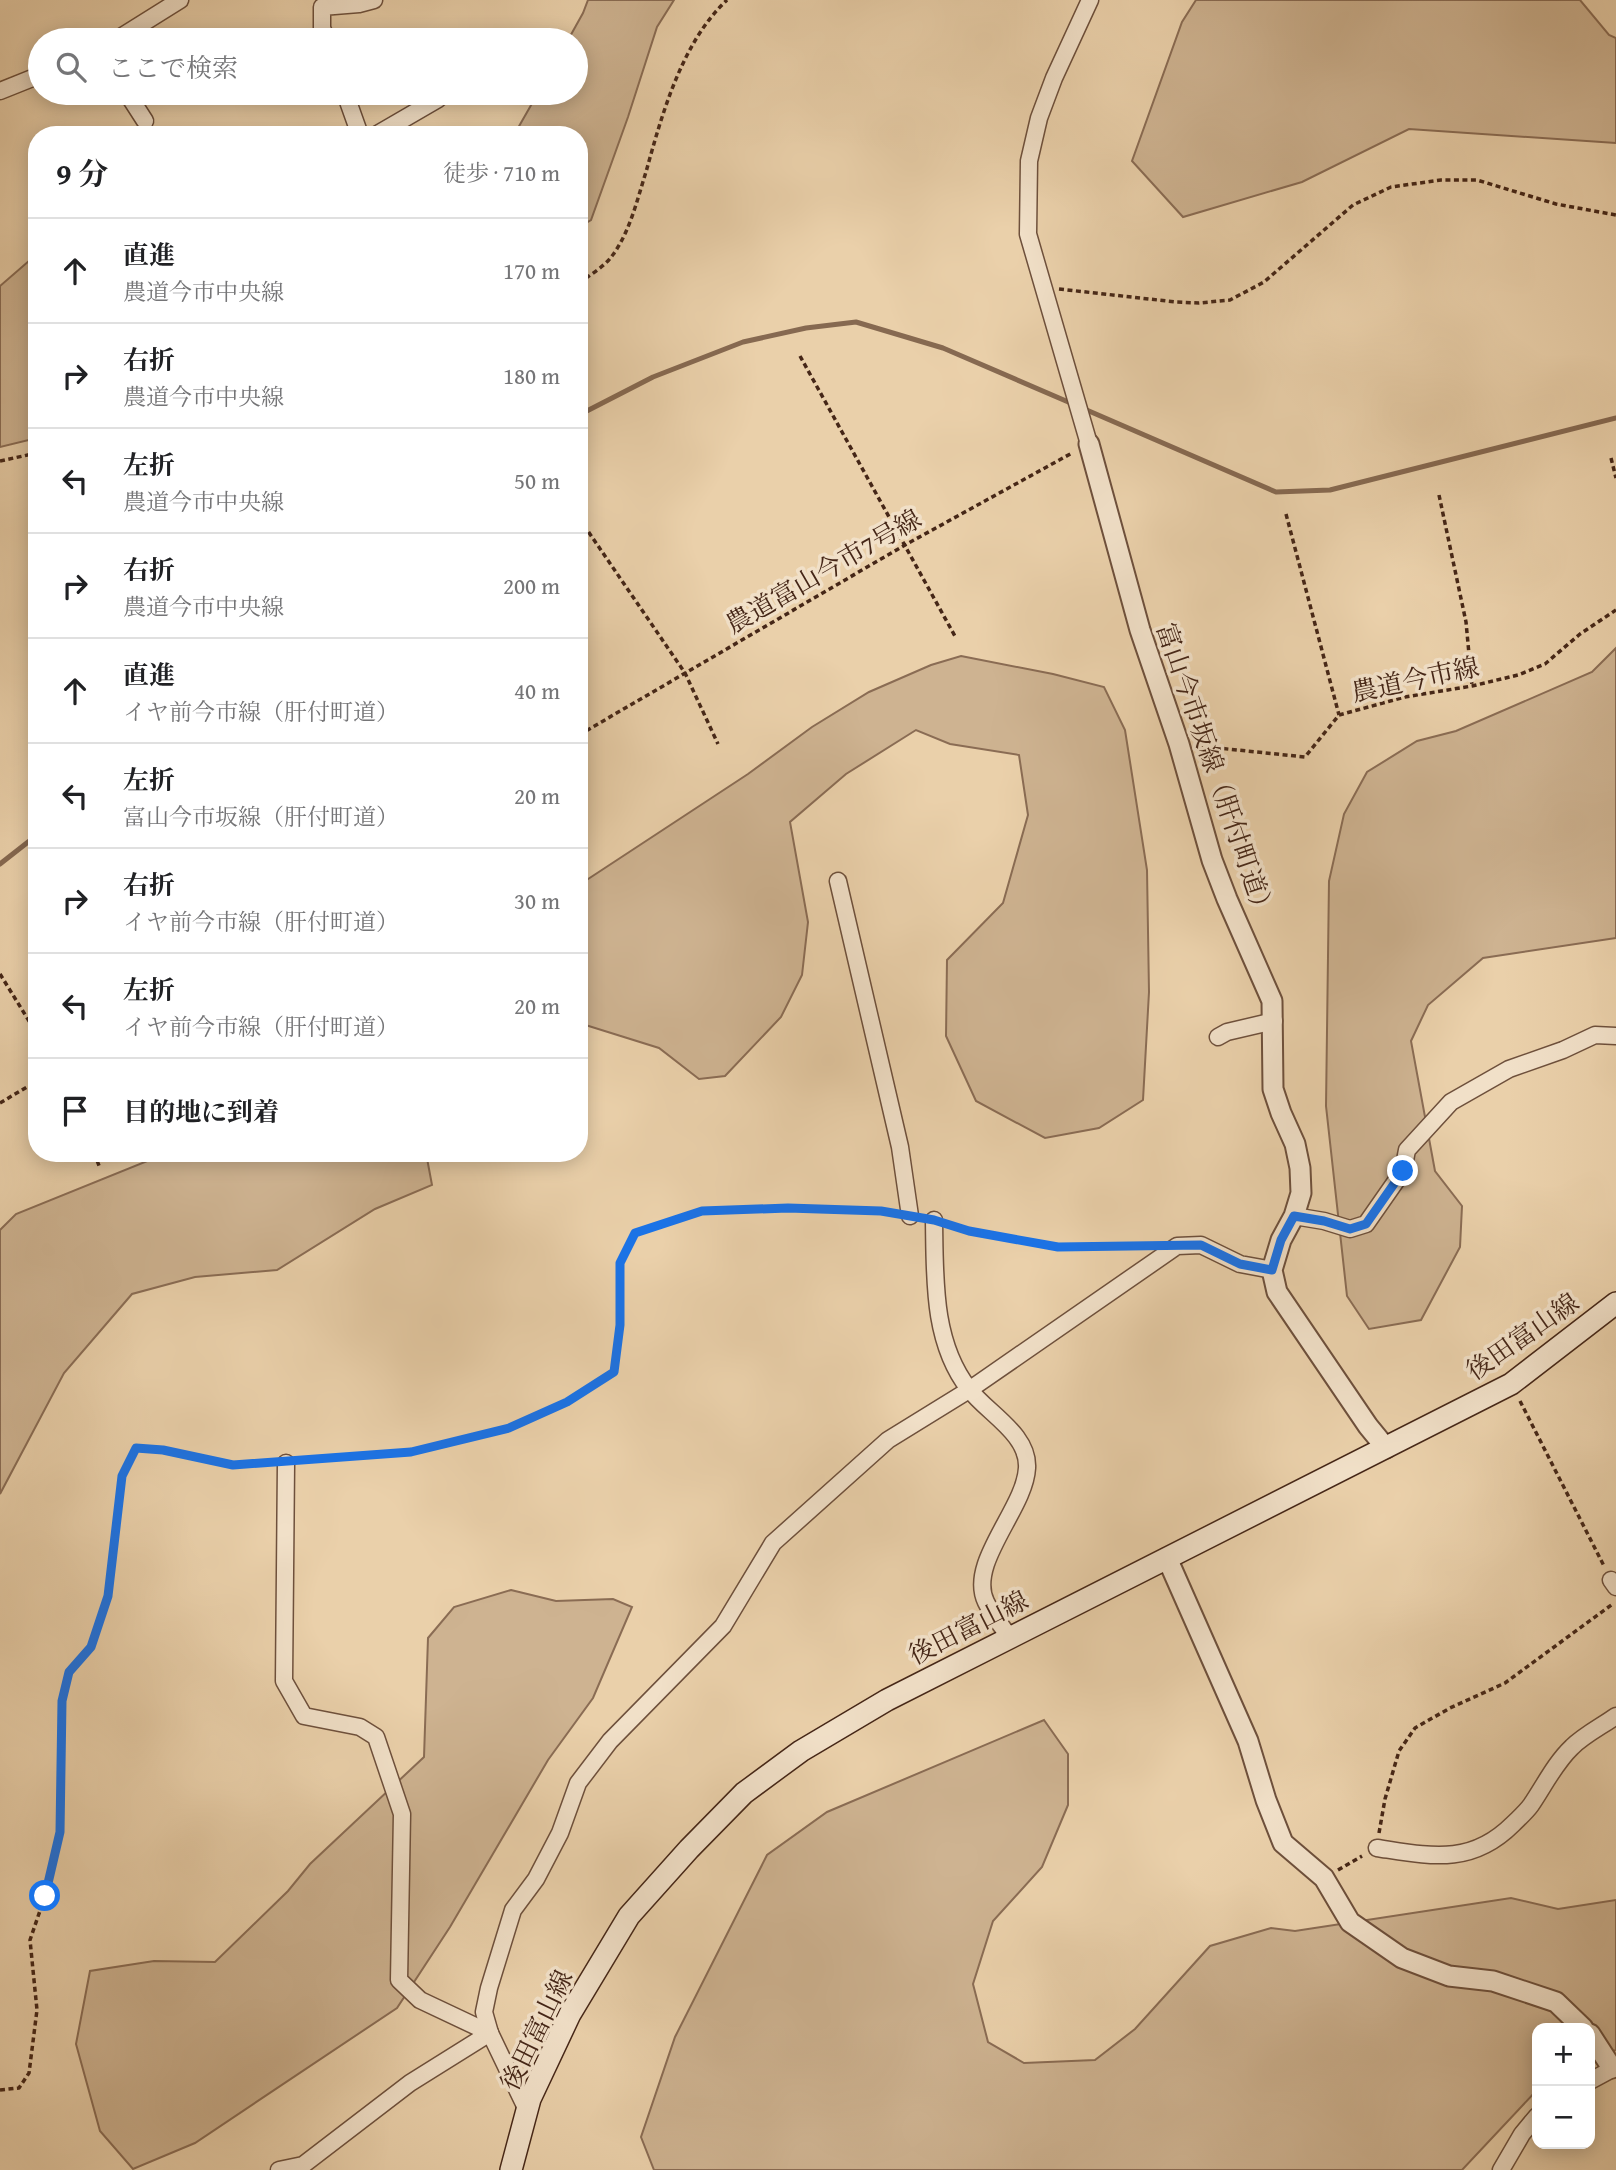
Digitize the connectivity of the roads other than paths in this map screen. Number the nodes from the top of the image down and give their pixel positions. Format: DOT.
graph roads {
  1 [pos="180,0"];
  2 [pos="374,0"];
  3 [pos="1090,0"];
  4 [pos="322,3"];
  5 [pos="135,28"];
  6 [pos="322,28"];
  7 [pos="28,80"];
  8 [pos="0,91"];
  9 [pos="135,105"];
  10 [pos="349,105"];
  11 [pos="428,105"];
  12 [pos="145,121"];
  13 [pos="357,126"];
  14 [pos="392,126"];
  15 [pos="1089,444"];
  16 [pos="838,881"];
  17 [pos="1274,1021"];
  18 [pos="1616,1036"];
  19 [pos="1218,1037"];
  20 [pos="910,1216"];
  21 [pos="1294,1216"];
  22 [pos="934,1220"];
  23 [pos="1272,1270"];
  24 [pos="1616,1303"];
  25 [pos="969,1390"];
  26 [pos="1386,1448"];
  27 [pos="286,1463"];
  28 [pos="1167,1558"];
  29 [pos="1010,1638"];
  30 [pos="1616,1716"];
  31 [pos="1377,1848"];
  32 [pos="1578,2023"];
  33 [pos="490,2033"];
  34 [pos="1595,2041"];
  35 [pos="1614,2068"];
  36 [pos="1595,2078"];
  37 [pos="527,2110"];
  38 [pos="1532,2122"];
  39 [pos="279,2170"];
  40 [pos="510,2170"];
  41 [pos="1501,2170"];
  1 -- 5 [label="street"];
  2 -- 4 [label="street"];
  3 -- 15 [label="street"];
  4 -- 6 [label="street"];
  7 -- 8 [label="street"];
  9 -- 12 [label="street"];
  10 -- 13 [label="street"];
  11 -- 14 [label="street"];
  15 -- 17 [label="street, 富山今市坂線（肝付町道）"];
  16 -- 20 [label="street"];
  17 -- 19 [label="street"];
  17 -- 21 [label="street, 富山今市坂線（肝付町道）"];
  18 -- 21 [label="street"];
  21 -- 23 [label="street, 富山今市坂線（肝付町道）"];
  22 -- 25 [label="street"];
  23 -- 25 [label="street"];
  23 -- 26 [label="street"];
  24 -- 26 [label="main road, 後田富山線"];
  25 -- 29 [label="street"];
  25 -- 33 [label="street"];
  26 -- 28 [label="main road, 後田富山線"];
  27 -- 33 [label="street"];
  28 -- 29 [label="main road, 後田富山線"];
  28 -- 32 [label="street"];
  29 -- 37 [label="main road, 後田富山線"];
  30 -- 31 [label="street"];
  33 -- 37 [label="street"];
  33 -- 39 [label="street"];
  34 -- 35 [label="street"];
  35 -- 36 [label="street"];
  37 -- 40 [label="main road, 後田富山線"];
  38 -- 41 [label="street"];
}
